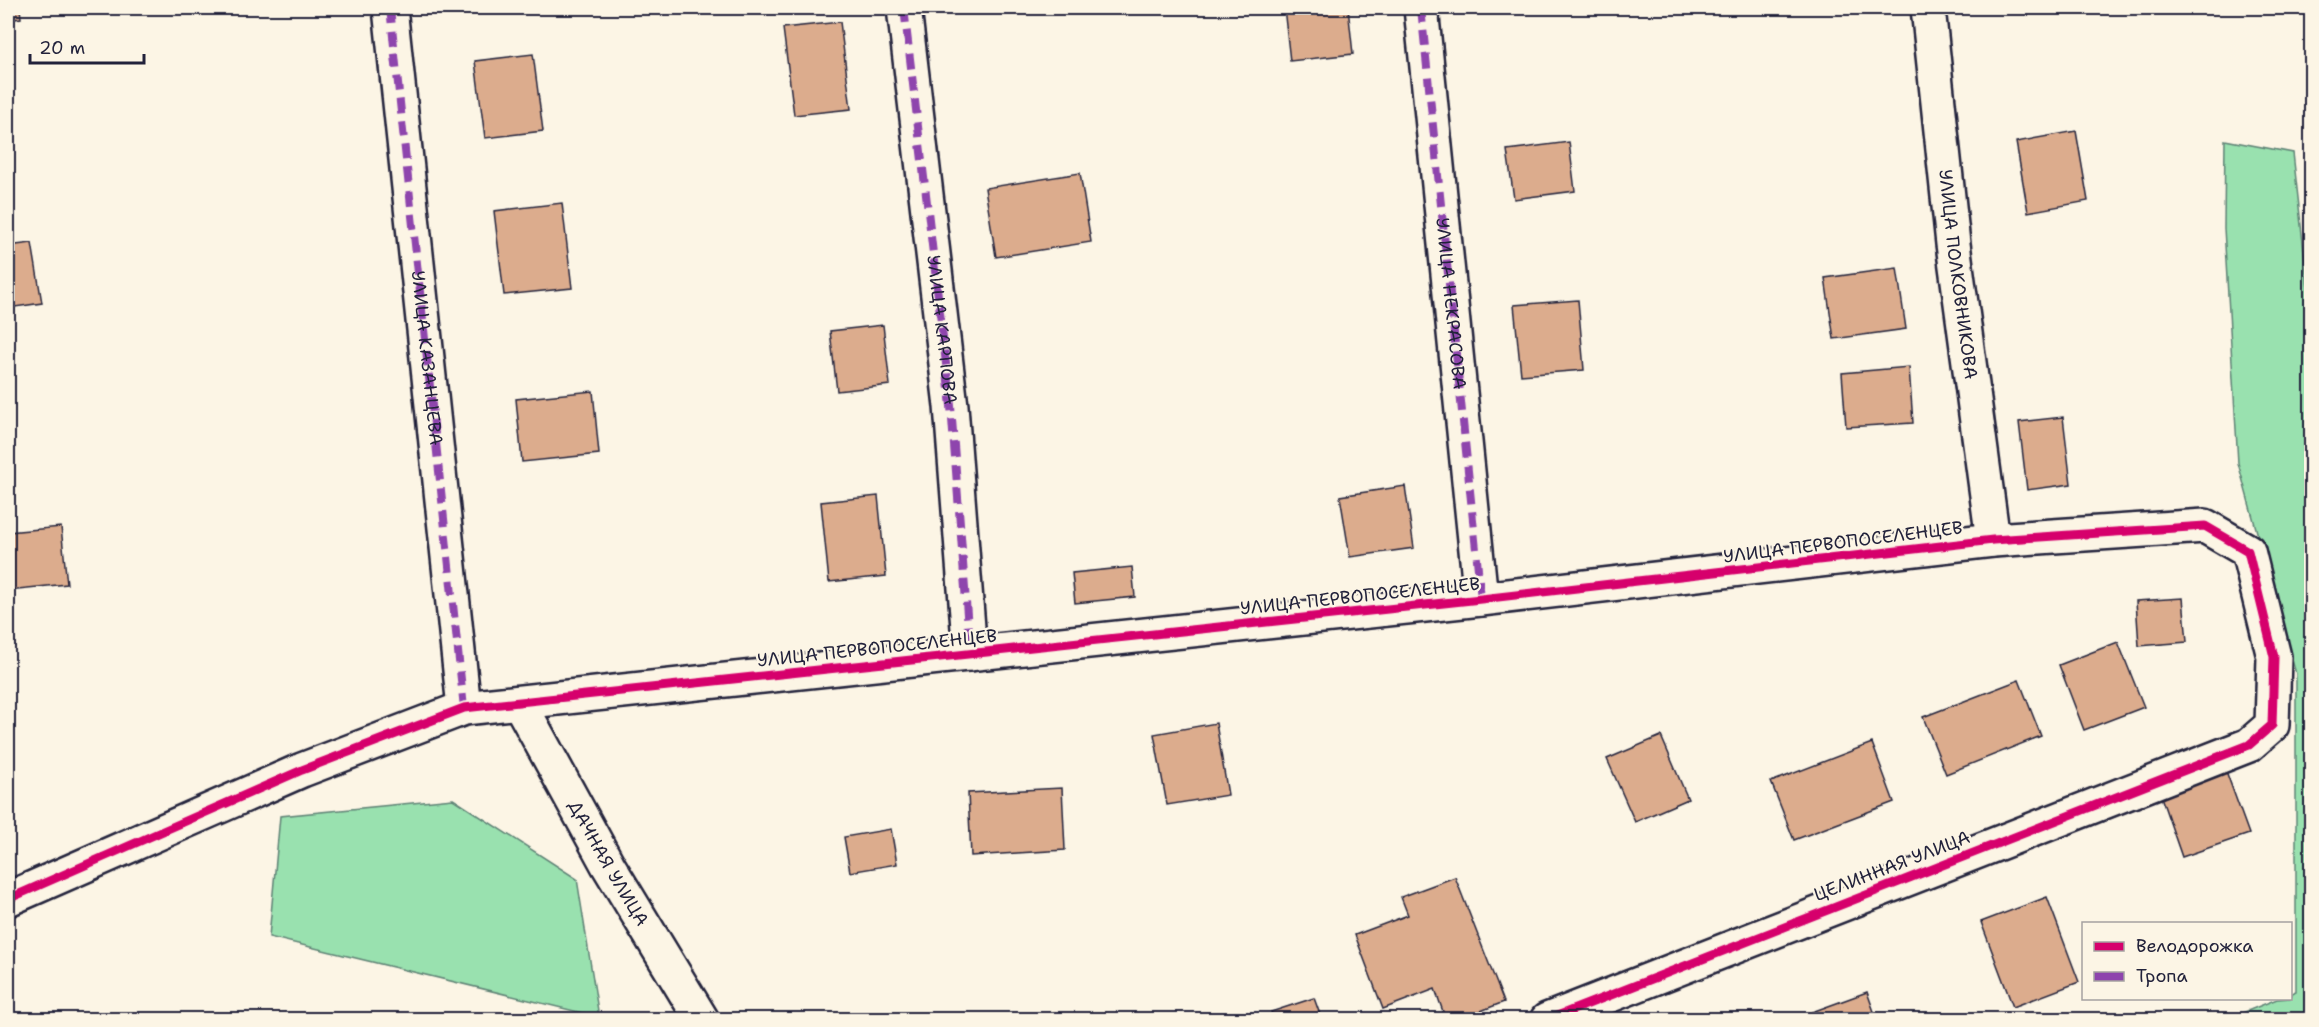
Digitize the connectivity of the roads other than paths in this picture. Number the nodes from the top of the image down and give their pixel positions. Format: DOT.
graph roads {
  1 [pos="390,8"];
  2 [pos="904,8"];
  3 [pos="1421,8"];
  4 [pos="1928,8"];
  5 [pos="1993,540"];
  6 [pos="1481,599"];
  7 [pos="970,654"];
  8 [pos="520,704"];
  9 [pos="464,708"];
  10 [pos="2249,746"];
  11 [pos="8,899"];
  12 [pos="702,1020"];
  13 [pos="1547,1020"];
  1 -- 9 [label="street, УЛИЦА КАЗАНЦЕВА"];
  2 -- 7 [label="street, УЛИЦА КАРПОВА"];
  3 -- 6 [label="street, УЛИЦА НЕКРАСОВА"];
  4 -- 5 [label="street, УЛИЦА ПОЛКОВНИКОВА"];
  5 -- 6 [label="street, УЛИЦА ПЕРВОПОСЕЛЕНЦЕВ"];
  5 -- 10 [label="street, УЛИЦА ПЕРВОПОСЕЛЕНЦЕВ"];
  6 -- 7 [label="street, УЛИЦА ПЕРВОПОСЕЛЕНЦЕВ"];
  7 -- 8 [label="street, УЛИЦА ПЕРВОПОСЕЛЕНЦЕВ"];
  8 -- 9 [label="street, УЛИЦА ПЕРВОПОСЕЛЕНЦЕВ"];
  8 -- 12 [label="street, ДАЧНАЯ УЛИЦА"];
  9 -- 11 [label="street, УЛИЦА ПЕРВОПОСЕЛЕНЦЕВ"];
  10 -- 13 [label="street, ЦЕЛИННАЯ УЛИЦА"];
}
